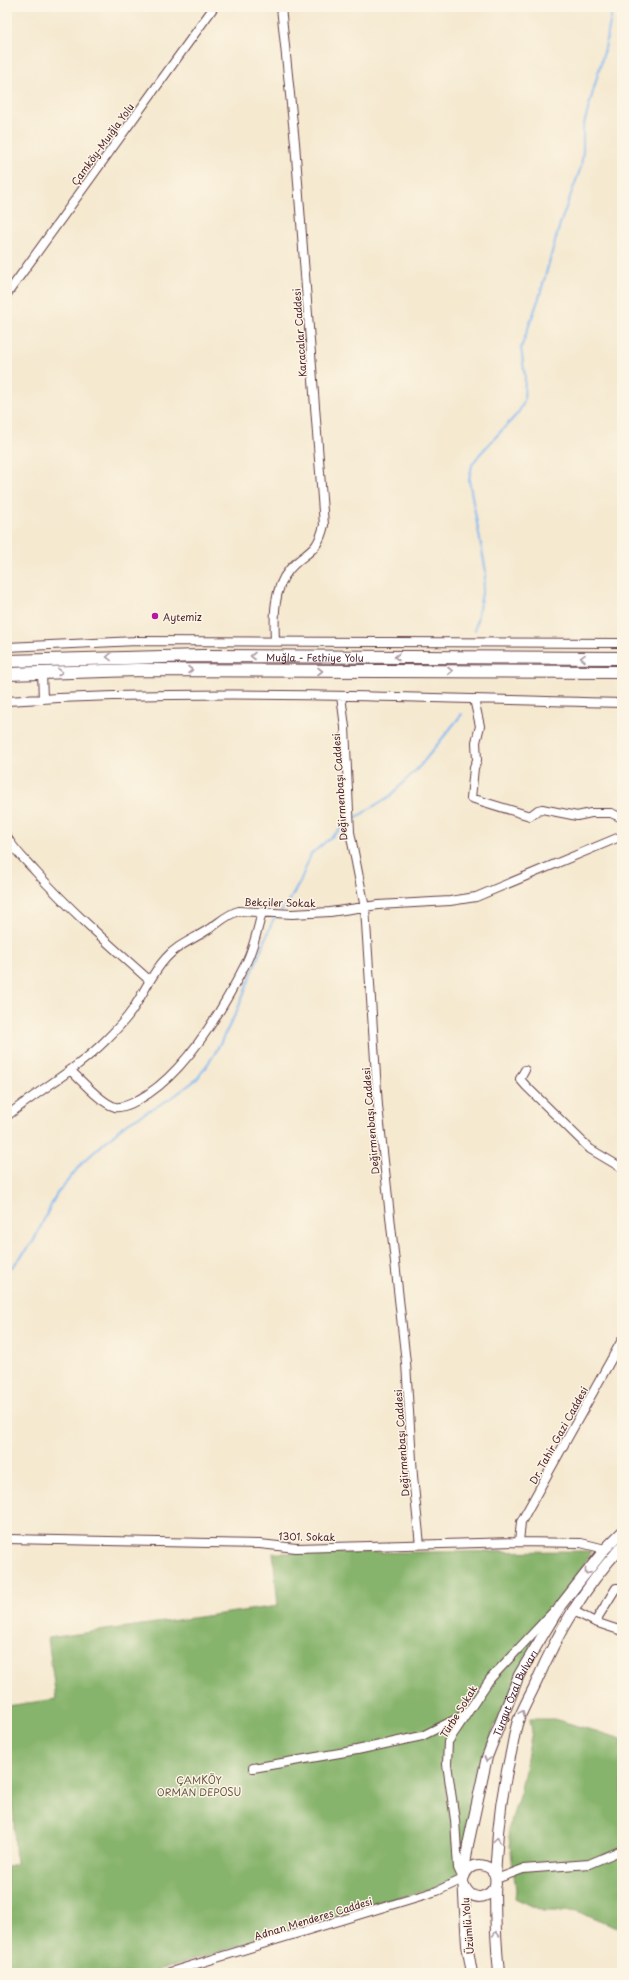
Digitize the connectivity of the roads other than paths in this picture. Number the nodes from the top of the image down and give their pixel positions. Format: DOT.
graph roads {
  1 [pos="214,7"];
  2 [pos="281,7"];
  3 [pos="7,294"];
  4 [pos="195,641"];
  5 [pos="275,641"];
  6 [pos="133,642"];
  7 [pos="426,642"];
  8 [pos="622,643"];
  9 [pos="7,647"];
  10 [pos="128,656"];
  11 [pos="202,656"];
  12 [pos="427,657"];
  13 [pos="622,658"];
  14 [pos="7,661"];
  15 [pos="42,672"];
  16 [pos="622,672"];
  17 [pos="7,674"];
  18 [pos="341,696"];
  19 [pos="43,699"];
  20 [pos="474,699"];
  21 [pos="7,701"];
  22 [pos="622,703"];
  23 [pos="622,818"];
  24 [pos="622,836"];
  25 [pos="7,837"];
  26 [pos="365,908"];
  27 [pos="262,912"];
  28 [pos="149,980"];
  29 [pos="70,1070"];
  30 [pos="525,1070"];
  31 [pos="7,1116"];
  32 [pos="622,1168"];
  33 [pos="622,1340"];
  34 [pos="622,1532"];
  35 [pos="7,1539"];
  36 [pos="519,1542"];
  37 [pos="420,1545"];
  38 [pos="622,1546"];
  39 [pos="605,1549"];
  40 [pos="622,1588"];
  41 [pos="561,1605"];
  42 [pos="572,1610"];
  43 [pos="595,1622"];
  44 [pos="622,1632"];
  45 [pos="466,1714"];
  46 [pos="253,1768"];
  47 [pos="622,1850"];
  48 [pos="463,1882"];
  49 [pos="496,1882"];
  50 [pos="167,1973"];
  51 [pos="472,1973"];
  52 [pos="499,1973"];
  1 -- 3 [label="street, Çamköy-Muığla Yolu"];
  2 -- 5 [label="street, Karacalar Caddesi"];
  4 -- 5 [label="street"];
  4 -- 6 [label="street"];
  4 -- 11 [label="street"];
  5 -- 7 [label="street"];
  6 -- 9 [label="street"];
  6 -- 10 [label="street"];
  7 -- 8 [label="street"];
  7 -- 12 [label="street"];
  10 -- 11 [label="highway, Muğla - Fethiye Yolu"];
  10 -- 14 [label="highway, Muğla - Fethiye Yolu, one-way"];
  12 -- 11 [label="highway, Muğla - Fethiye Yolu, one-way"];
  13 -- 12 [label="highway, Muğla - Fethiye Yolu, one-way"];
  15 -- 16 [label="highway, Muğla - Fethiye Yolu, one-way"];
  15 -- 17 [label="highway, Muğla - Fethiye Yolu"];
  15 -- 19 [label="street"];
  18 -- 19 [label="street"];
  18 -- 20 [label="street"];
  18 -- 26 [label="street, Değirmenbaşı Caddesi"];
  19 -- 21 [label="street"];
  20 -- 22 [label="street"];
  20 -- 23 [label="street"];
  24 -- 26 [label="street, Bekçiler Sokak"];
  25 -- 28 [label="street"];
  26 -- 27 [label="street, Bekçiler Sokak"];
  26 -- 37 [label="street, Değirmenbaşı Caddesi"];
  27 -- 28 [label="street, Bekçiler Sokak"];
  27 -- 29 [label="street"];
  28 -- 29 [label="street, Bekçiler Sokak"];
  29 -- 31 [label="street, Bekçiler Sokak"];
  30 -- 32 [label="street"];
  33 -- 36 [label="street, Dr. Tahir Gazi Caddesi"];
  34 -- 39 [label="main road, Turgut Özal Bulvarı"];
  35 -- 37 [label="street, 1301. Sokak"];
  36 -- 37 [label="street, 1301. Sokak"];
  36 -- 39 [label="street, 1301. Sokak"];
  38 -- 42 [label="main road"];
  39 -- 41 [label="main road, Turgut Özal Bulvarı, one-way"];
  40 -- 43 [label="street"];
  41 -- 45 [label="street, Türbe Sokak"];
  41 -- 48 [label="main road, Turgut Özal Bulvarı, one-way"];
  42 -- 43 [label="street"];
  49 -- 42 [label="main road, one-way"];
  43 -- 44 [label="street"];
  45 -- 46 [label="street"];
  45 -- 48 [label="street, Türbe Sokak"];
  47 -- 49 [label="street"];
  48 -- 49 [label="main road"];
  48 -- 49 [label="main road"];
  48 -- 50 [label="street, Adnan Menderes Caddesi"];
  48 -- 51 [label="main road, Üzümlü Yolu"];
  52 -- 49 [label="main road, one-way"];
}
